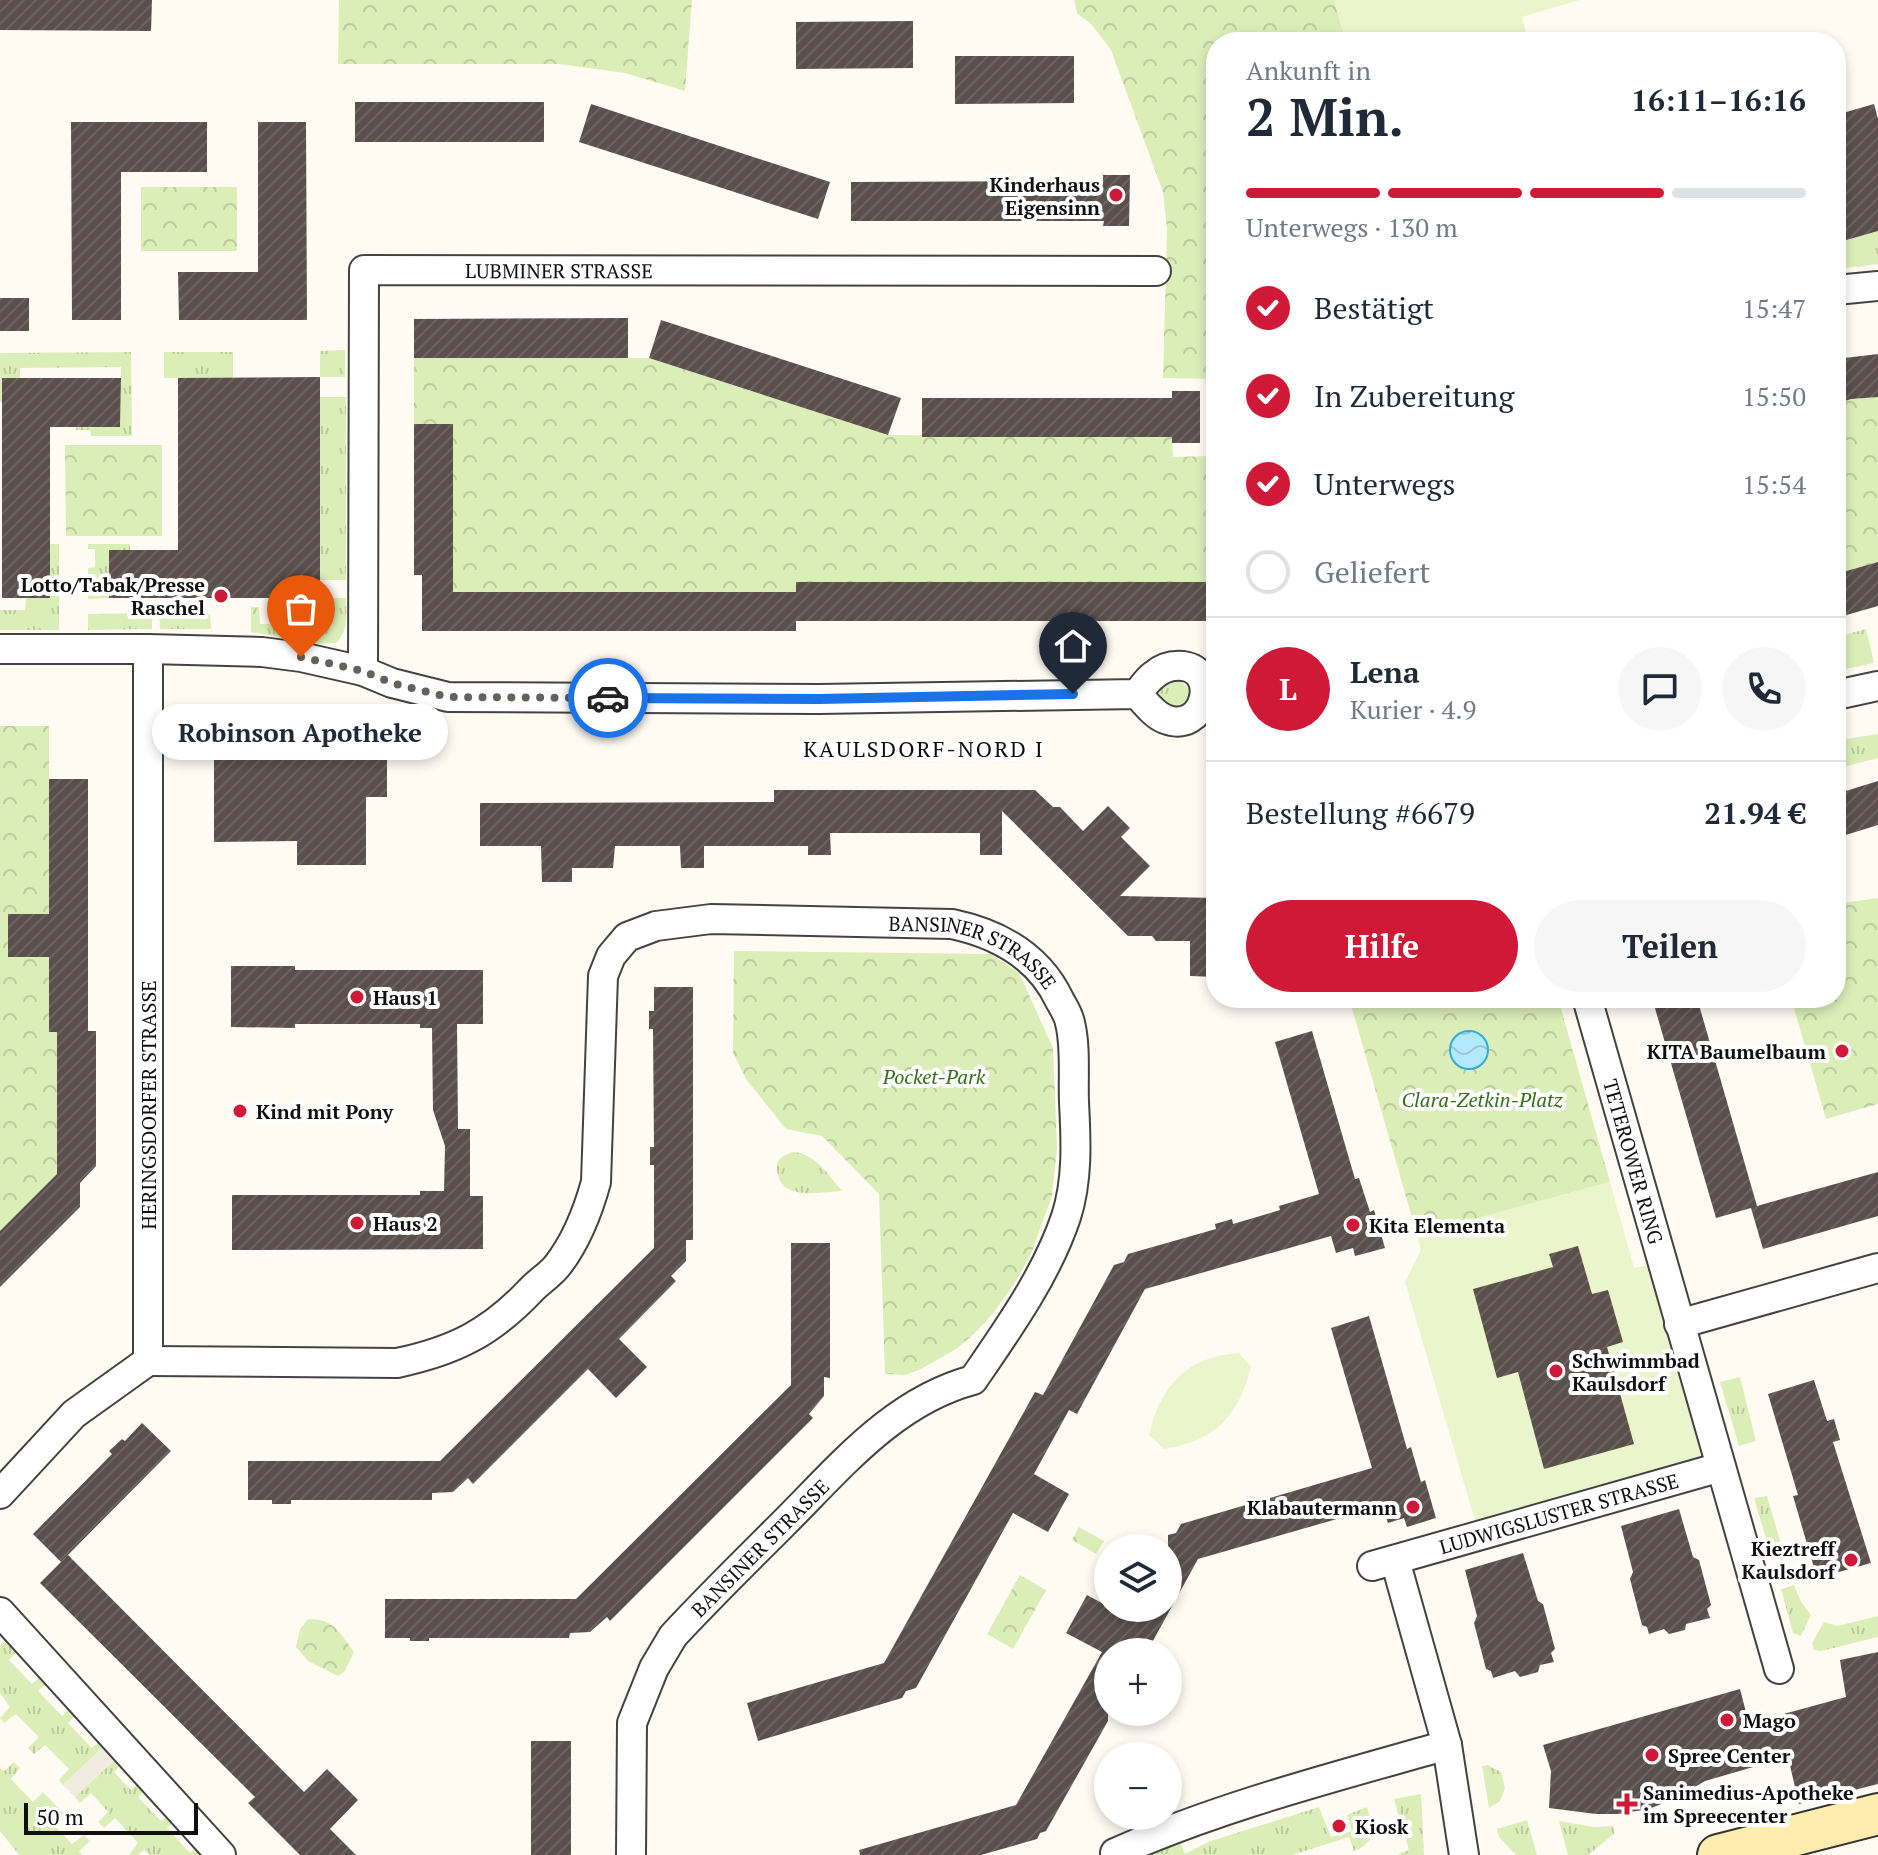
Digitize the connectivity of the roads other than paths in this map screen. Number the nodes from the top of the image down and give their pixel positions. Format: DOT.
graph roads {
  1 [pos="1156,271"];
  2 [pos="1878,286"];
  3 [pos="1846,289"];
  4 [pos="0,649"];
  5 [pos="148,649"];
  6 [pos="363,671"];
  7 [pos="1878,686"];
  8 [pos="1846,693"];
  9 [pos="1137,694"];
  10 [pos="1590,1008"];
  11 [pos="1878,1268"];
  12 [pos="1679,1324"];
  13 [pos="148,1361"];
  14 [pos="1721,1467"];
  15 [pos="0,1494"];
  16 [pos="0,1612"];
  17 [pos="1779,1669"];
  18 [pos="1447,1745"];
  19 [pos="1878,1814"];
  20 [pos="1114,1851"];
  21 [pos="221,1855"];
  22 [pos="631,1855"];
  23 [pos="1464,1855"];
  24 [pos="1718,1855"];
  1 -- 6 [label="street, LUBMINER STRASSE"];
  2 -- 3 [label="street"];
  4 -- 5 [label="street"];
  5 -- 6 [label="street"];
  5 -- 13 [label="street, HERINGSDORFER STRASSE"];
  6 -- 9 [label="street"];
  7 -- 8 [label="street"];
  10 -- 12 [label="street, TETEROWER RING"];
  11 -- 12 [label="street"];
  12 -- 14 [label="street, TETEROWER RING"];
  13 -- 15 [label="street"];
  13 -- 22 [label="street, BANSINER STRASSE"];
  14 -- 17 [label="street, TETEROWER RING"];
  14 -- 18 [label="street, LUDWIGSLUSTER STRASSE"];
  16 -- 21 [label="street"];
  18 -- 20 [label="street"];
  18 -- 23 [label="street, LUDWIGSLUSTER STRASSE"];
  19 -- 24 [label="main road"];
}
